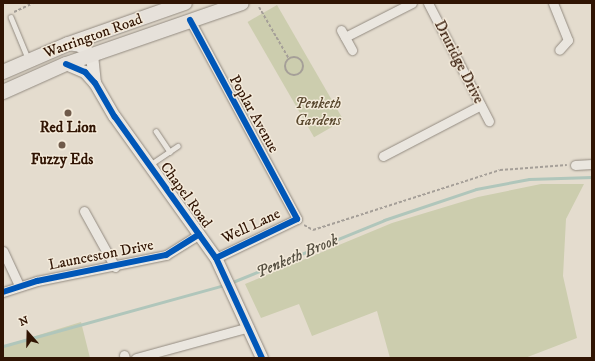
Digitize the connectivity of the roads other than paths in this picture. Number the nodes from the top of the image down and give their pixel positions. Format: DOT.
graph roads {
  1 [pos="185,3"];
  2 [pos="242,3"];
  3 [pos="412,3"];
  4 [pos="428,3"];
  5 [pos="552,3"];
  6 [pos="11,17"];
  7 [pos="190,20"];
  8 [pos="68,44"];
  9 [pos="352,50"];
  10 [pos="559,50"];
  11 [pos="92,55"];
  12 [pos="28,60"];
  13 [pos="66,64"];
  14 [pos="3,72"];
  15 [pos="95,83"];
  16 [pos="3,92"];
  17 [pos="481,105"];
  18 [pos="489,121"];
  19 [pos="156,131"];
  20 [pos="178,146"];
  21 [pos="170,152"];
  22 [pos="383,156"];
  23 [pos="592,164"];
  24 [pos="149,165"];
  25 [pos="575,165"];
  26 [pos="84,211"];
  27 [pos="297,219"];
  28 [pos="199,234"];
  29 [pos="3,251"];
  30 [pos="216,258"];
  31 [pos="115,267"];
  32 [pos="19,286"];
  33 [pos="3,292"];
  34 [pos="248,327"];
  35 [pos="136,358"];
  36 [pos="262,358"];
  1 -- 8 [label="main road, Warrington Road"];
  2 -- 7 [label="main road, Warrington Road"];
  3 -- 9 [label="street"];
  4 -- 17 [label="street, Druridge Drive"];
  5 -- 10 [label="street"];
  6 -- 12 [label="lane"];
  7 -- 11 [label="main road, Warrington Road"];
  7 -- 27 [label="street, Poplar Avenue"];
  8 -- 11 [label="street"];
  8 -- 12 [label="main road, Warrington Road"];
  11 -- 13 [label="main road, Warrington Road"];
  11 -- 15 [label="street, Chapel Road"];
  12 -- 14 [label="main road, Warrington Road"];
  13 -- 15 [label="street, Chapel Road"];
  13 -- 16 [label="main road, Warrington Road"];
  15 -- 24 [label="street, Chapel Road"];
  17 -- 18 [label="street, Druridge Drive"];
  17 -- 22 [label="street"];
  19 -- 21 [label="lane"];
  20 -- 21 [label="lane"];
  21 -- 24 [label="lane"];
  23 -- 25 [label="street"];
  24 -- 28 [label="street, Chapel Road"];
  26 -- 31 [label="street"];
  27 -- 30 [label="street, Well Lane"];
  28 -- 30 [label="street, Chapel Road"];
  28 -- 31 [label="street, Launceston Drive"];
  29 -- 32 [label="street"];
  30 -- 34 [label="street, Chapel Road"];
  31 -- 32 [label="street, Launceston Drive"];
  32 -- 33 [label="street, Launceston Drive"];
  34 -- 35 [label="street"];
  34 -- 36 [label="street, Chapel Road"];
}
